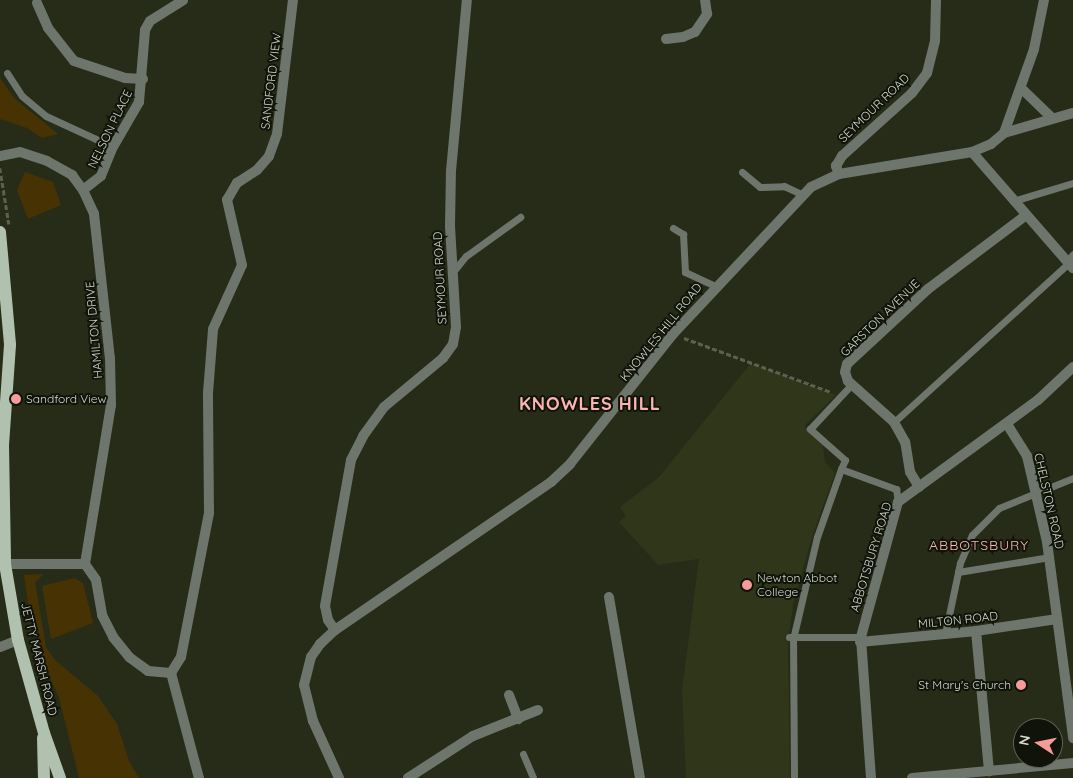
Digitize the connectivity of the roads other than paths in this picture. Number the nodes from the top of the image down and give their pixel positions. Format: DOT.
graph roads {
  1 [pos="183,0"];
  2 [pos="293,0"];
  3 [pos="467,0"];
  4 [pos="705,0"];
  5 [pos="936,0"];
  6 [pos="1044,0"];
  7 [pos="37,3"];
  8 [pos="666,39"];
  9 [pos="7,73"];
  10 [pos="143,79"];
  11 [pos="1020,88"];
  12 [pos="1073,113"];
  13 [pos="1052,118"];
  14 [pos="1004,133"];
  15 [pos="112,147"];
  16 [pos="972,152"];
  17 [pos="0,156"];
  18 [pos="742,172"];
  19 [pos="839,174"];
  20 [pos="1073,182"];
  21 [pos="84,190"];
  22 [pos="803,195"];
  23 [pos="1013,201"];
  24 [pos="1025,216"];
  25 [pos="520,217"];
  26 [pos="673,228"];
  27 [pos="5,230"];
  28 [pos="1070,261"];
  29 [pos="452,273"];
  30 [pos="715,286"];
  31 [pos="1073,367"];
  32 [pos="849,383"];
  33 [pos="894,422"];
  34 [pos="1007,424"];
  35 [pos="841,469"];
  36 [pos="1073,478"];
  37 [pos="919,487"];
  38 [pos="1037,494"];
  39 [pos="898,502"];
  40 [pos="1050,557"];
  41 [pos="5,564"];
  42 [pos="85,564"];
  43 [pos="958,572"];
  44 [pos="609,597"];
  45 [pos="1057,619"];
  46 [pos="335,630"];
  47 [pos="976,631"];
  48 [pos="945,634"];
  49 [pos="791,638"];
  50 [pos="18,640"];
  51 [pos="861,640"];
  52 [pos="0,647"];
  53 [pos="172,673"];
  54 [pos="509,695"];
  55 [pos="538,710"];
  56 [pos="518,719"];
  57 [pos="44,734"];
  58 [pos="1073,738"];
  59 [pos="523,754"];
  60 [pos="1073,763"];
  61 [pos="989,771"];
  62 [pos="44,778"];
  63 [pos="60,778"];
  64 [pos="199,778"];
  65 [pos="339,778"];
  66 [pos="408,778"];
  67 [pos="533,778"];
  68 [pos="640,778"];
  69 [pos="794,778"];
  70 [pos="871,778"];
  71 [pos="912,778"];
  1 -- 10 [label="street, NELSON PLACE"];
  2 -- 53 [label="street, SANDFORD VIEW"];
  3 -- 29 [label="street, SEYMOUR ROAD"];
  4 -- 8 [label="street"];
  5 -- 19 [label="street, SEYMOUR ROAD"];
  6 -- 11 [label="street"];
  7 -- 10 [label="street"];
  9 -- 15 [label="lane"];
  10 -- 15 [label="street, NELSON PLACE"];
  11 -- 13 [label="street"];
  11 -- 14 [label="street"];
  12 -- 13 [label="street, KNOWLES HILL ROAD"];
  13 -- 14 [label="street, KNOWLES HILL ROAD"];
  14 -- 16 [label="street, KNOWLES HILL ROAD"];
  15 -- 21 [label="street, NELSON PLACE"];
  16 -- 19 [label="street, KNOWLES HILL ROAD"];
  16 -- 23 [label="street"];
  17 -- 21 [label="street, HAMILTON DRIVE"];
  18 -- 22 [label="lane"];
  19 -- 22 [label="street, KNOWLES HILL ROAD"];
  20 -- 23 [label="lane"];
  21 -- 42 [label="street, HAMILTON DRIVE"];
  22 -- 30 [label="street, KNOWLES HILL ROAD"];
  23 -- 24 [label="street"];
  24 -- 28 [label="street"];
  24 -- 32 [label="street, GARSTON AVENUE"];
  25 -- 29 [label="lane"];
  26 -- 30 [label="lane"];
  27 -- 41 [label="main road, JETTY MARSH ROAD"];
  28 -- 33 [label="lane"];
  29 -- 46 [label="street, SEYMOUR ROAD"];
  30 -- 46 [label="street, KNOWLES HILL ROAD"];
  31 -- 34 [label="street, ABBOTSBURY ROAD"];
  32 -- 33 [label="street"];
  32 -- 35 [label="lane"];
  33 -- 37 [label="street"];
  34 -- 37 [label="street, ABBOTSBURY ROAD"];
  34 -- 38 [label="street, CHELSTON ROAD"];
  35 -- 39 [label="lane"];
  35 -- 49 [label="lane"];
  36 -- 38 [label="lane"];
  37 -- 39 [label="street, ABBOTSBURY ROAD"];
  38 -- 40 [label="street, CHELSTON ROAD"];
  38 -- 43 [label="lane"];
  39 -- 51 [label="street, ABBOTSBURY ROAD"];
  40 -- 43 [label="lane"];
  40 -- 45 [label="street, CHELSTON ROAD"];
  41 -- 42 [label="street"];
  41 -- 50 [label="main road, JETTY MARSH ROAD"];
  42 -- 53 [label="street"];
  43 -- 48 [label="lane"];
  44 -- 68 [label="street"];
  45 -- 47 [label="street, MILTON ROAD"];
  45 -- 58 [label="street, CHELSTON ROAD"];
  46 -- 65 [label="street, KNOWLES HILL ROAD"];
  47 -- 48 [label="street, MILTON ROAD"];
  47 -- 61 [label="street"];
  48 -- 51 [label="street, MILTON ROAD"];
  49 -- 51 [label="lane"];
  49 -- 69 [label="lane"];
  50 -- 52 [label="street"];
  50 -- 57 [label="main road, JETTY MARSH ROAD"];
  51 -- 70 [label="street, ABBOTSBURY ROAD"];
  53 -- 64 [label="street"];
  54 -- 56 [label="street"];
  55 -- 56 [label="street"];
  56 -- 66 [label="street"];
  57 -- 62 [label="main road, JETTY MARSH ROAD"];
  57 -- 63 [label="main road, JETTY MARSH ROAD"];
  59 -- 67 [label="lane"];
  60 -- 61 [label="street"];
  61 -- 71 [label="street"];
}
